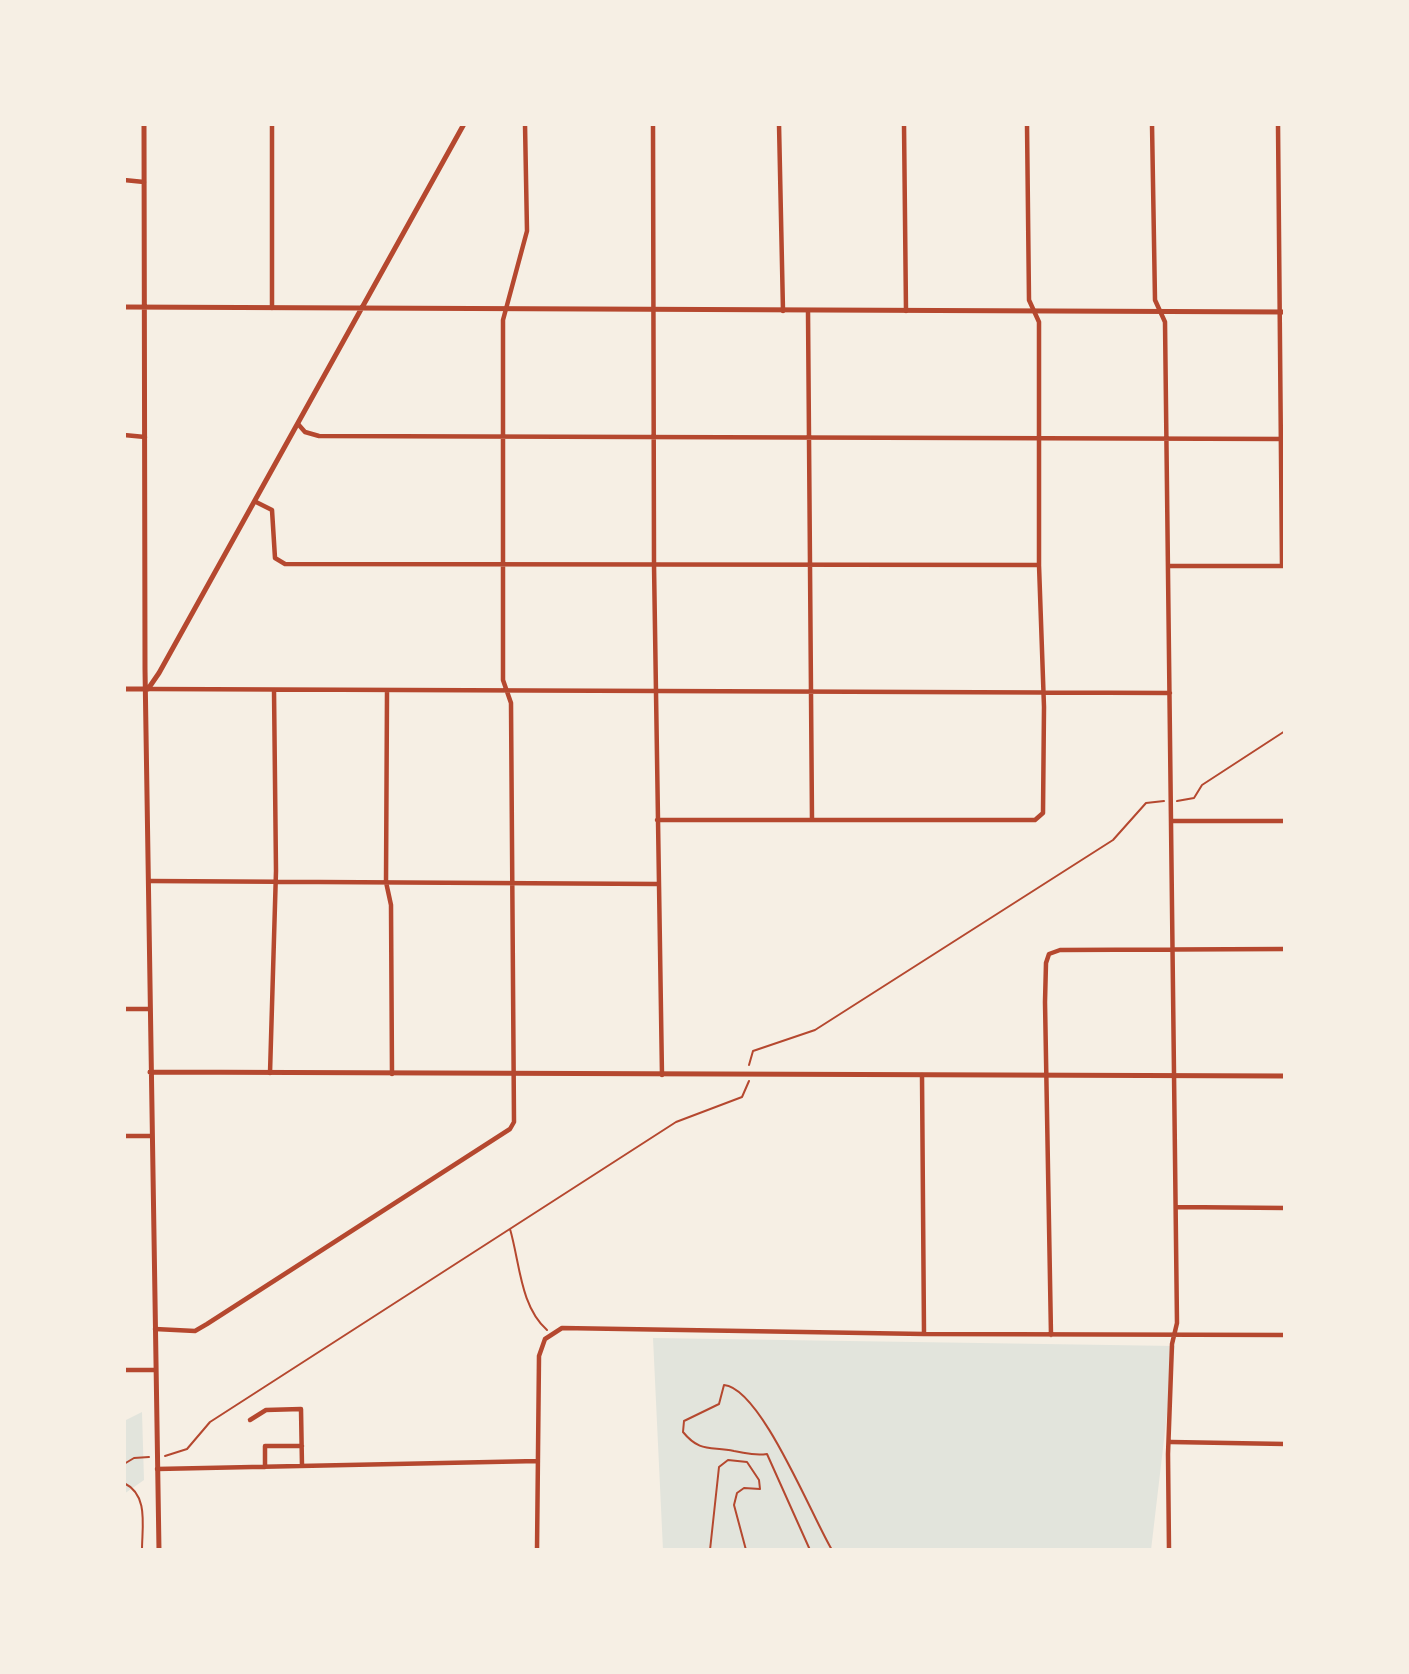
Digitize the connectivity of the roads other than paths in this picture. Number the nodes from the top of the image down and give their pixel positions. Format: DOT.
graph roads {
  1 [pos="144,124"];
  2 [pos="272,124"];
  3 [pos="464,124"];
  4 [pos="525,124"];
  5 [pos="653,124"];
  6 [pos="779,124"];
  7 [pos="904,124"];
  8 [pos="1027,124"];
  9 [pos="1152,124"];
  10 [pos="1278,124"];
  11 [pos="124,180"];
  12 [pos="144,182"];
  13 [pos="145,306"];
  14 [pos="124,307"];
  15 [pos="272,308"];
  16 [pos="362,309"];
  17 [pos="505,309"];
  18 [pos="654,310"];
  19 [pos="783,311"];
  20 [pos="808,311"];
  21 [pos="906,311"];
  22 [pos="1035,312"];
  23 [pos="1159,312"];
  24 [pos="1282,312"];
  25 [pos="298,424"];
  26 [pos="124,435"];
  27 [pos="503,436"];
  28 [pos="145,437"];
  29 [pos="654,438"];
  30 [pos="808,438"];
  31 [pos="1038,438"];
  32 [pos="1167,438"];
  33 [pos="1282,439"];
  34 [pos="256,502"];
  35 [pos="502,564"];
  36 [pos="654,565"];
  37 [pos="809,565"];
  38 [pos="1039,565"];
  39 [pos="1168,566"];
  40 [pos="1283,566"];
  41 [pos="124,689"];
  42 [pos="148,689"];
  43 [pos="275,690"];
  44 [pos="387,692"];
  45 [pos="507,692"];
  46 [pos="656,692"];
  47 [pos="1042,692"];
  48 [pos="811,693"];
  49 [pos="1170,693"];
  50 [pos="657,820"];
  51 [pos="812,820"];
  52 [pos="1173,821"];
  53 [pos="1285,821"];
  54 [pos="149,881"];
  55 [pos="275,881"];
  56 [pos="386,882"];
  57 [pos="512,883"];
  58 [pos="658,884"];
  59 [pos="1173,948"];
  60 [pos="1285,948"];
  61 [pos="124,1009"];
  62 [pos="150,1009"];
  63 [pos="150,1072"];
  64 [pos="270,1073"];
  65 [pos="392,1074"];
  66 [pos="514,1074"];
  67 [pos="922,1075"];
  68 [pos="662,1076"];
  69 [pos="1175,1076"];
  70 [pos="1285,1076"];
  71 [pos="1048,1077"];
  72 [pos="124,1136"];
  73 [pos="151,1136"];
  74 [pos="1176,1207"];
  75 [pos="1285,1208"];
  76 [pos="154,1329"];
  77 [pos="923,1334"];
  78 [pos="1051,1335"];
  79 [pos="1174,1335"];
  80 [pos="1285,1335"];
  81 [pos="124,1370"];
  82 [pos="154,1370"];
  83 [pos="250,1420"];
  84 [pos="1171,1443"];
  85 [pos="1285,1444"];
  86 [pos="302,1446"];
  87 [pos="538,1461"];
  88 [pos="265,1466"];
  89 [pos="302,1466"];
  90 [pos="156,1469"];
  91 [pos="159,1550"];
  92 [pos="537,1550"];
  93 [pos="1169,1550"];
  1 -- 12 [label="street"];
  2 -- 15 [label="street"];
  3 -- 16 [label="street"];
  4 -- 17 [label="street"];
  5 -- 18 [label="street"];
  6 -- 19 [label="street"];
  7 -- 21 [label="street"];
  8 -- 22 [label="street"];
  9 -- 23 [label="street"];
  10 -- 24 [label="street"];
  11 -- 12 [label="street"];
  12 -- 13 [label="street"];
  13 -- 14 [label="street"];
  13 -- 15 [label="street"];
  13 -- 28 [label="street"];
  15 -- 16 [label="street"];
  16 -- 17 [label="street"];
  16 -- 25 [label="street"];
  17 -- 18 [label="street"];
  17 -- 27 [label="street"];
  18 -- 19 [label="street"];
  18 -- 29 [label="street"];
  19 -- 20 [label="street"];
  20 -- 21 [label="street"];
  20 -- 30 [label="street"];
  21 -- 22 [label="street"];
  22 -- 23 [label="street"];
  22 -- 31 [label="street"];
  23 -- 24 [label="street"];
  23 -- 32 [label="street"];
  24 -- 33 [label="street"];
  25 -- 27 [label="street"];
  25 -- 34 [label="street"];
  26 -- 28 [label="street"];
  27 -- 29 [label="street"];
  27 -- 35 [label="street"];
  28 -- 42 [label="street"];
  29 -- 30 [label="street"];
  29 -- 36 [label="street"];
  30 -- 31 [label="street"];
  30 -- 37 [label="street"];
  31 -- 32 [label="street"];
  31 -- 38 [label="street"];
  32 -- 33 [label="street"];
  32 -- 39 [label="street"];
  33 -- 40 [label="street"];
  34 -- 35 [label="street"];
  34 -- 42 [label="street"];
  35 -- 36 [label="street"];
  35 -- 45 [label="street"];
  36 -- 37 [label="street"];
  36 -- 46 [label="street"];
  37 -- 38 [label="street"];
  37 -- 48 [label="street"];
  38 -- 47 [label="street"];
  39 -- 40 [label="street"];
  39 -- 49 [label="street"];
  41 -- 42 [label="street"];
  42 -- 43 [label="street"];
  42 -- 54 [label="street"];
  43 -- 44 [label="street"];
  43 -- 55 [label="street"];
  44 -- 45 [label="street"];
  44 -- 56 [label="street"];
  45 -- 46 [label="street"];
  45 -- 57 [label="street"];
  46 -- 48 [label="street"];
  46 -- 50 [label="street"];
  47 -- 48 [label="street"];
  47 -- 49 [label="street"];
  47 -- 51 [label="street"];
  48 -- 51 [label="street"];
  49 -- 52 [label="street"];
  50 -- 51 [label="street"];
  50 -- 58 [label="street"];
  52 -- 53 [label="street"];
  52 -- 59 [label="street"];
  54 -- 55 [label="street"];
  54 -- 62 [label="street"];
  55 -- 56 [label="street"];
  55 -- 64 [label="street"];
  56 -- 57 [label="street"];
  56 -- 65 [label="street"];
  57 -- 58 [label="street"];
  57 -- 66 [label="street"];
  58 -- 68 [label="street"];
  59 -- 60 [label="street"];
  59 -- 69 [label="street"];
  59 -- 71 [label="street"];
  61 -- 62 [label="street"];
  62 -- 63 [label="street"];
  63 -- 64 [label="street"];
  63 -- 73 [label="street"];
  64 -- 65 [label="street"];
  65 -- 66 [label="street"];
  66 -- 68 [label="street"];
  66 -- 76 [label="street"];
  67 -- 68 [label="street"];
  67 -- 71 [label="street"];
  67 -- 77 [label="street"];
  69 -- 70 [label="street"];
  69 -- 71 [label="street"];
  69 -- 74 [label="street"];
  71 -- 78 [label="street"];
  72 -- 73 [label="street"];
  73 -- 76 [label="street"];
  74 -- 75 [label="street"];
  74 -- 79 [label="street"];
  76 -- 82 [label="street"];
  77 -- 78 [label="street"];
  77 -- 87 [label="street"];
  78 -- 79 [label="street"];
  79 -- 80 [label="street"];
  79 -- 84 [label="street"];
  81 -- 82 [label="street"];
  82 -- 90 [label="street"];
  83 -- 86 [label="street"];
  84 -- 85 [label="street"];
  84 -- 93 [label="street"];
  86 -- 88 [label="street"];
  86 -- 89 [label="street"];
  87 -- 89 [label="street"];
  87 -- 92 [label="street"];
  88 -- 89 [label="street"];
  88 -- 90 [label="street"];
  90 -- 91 [label="street"];
}
